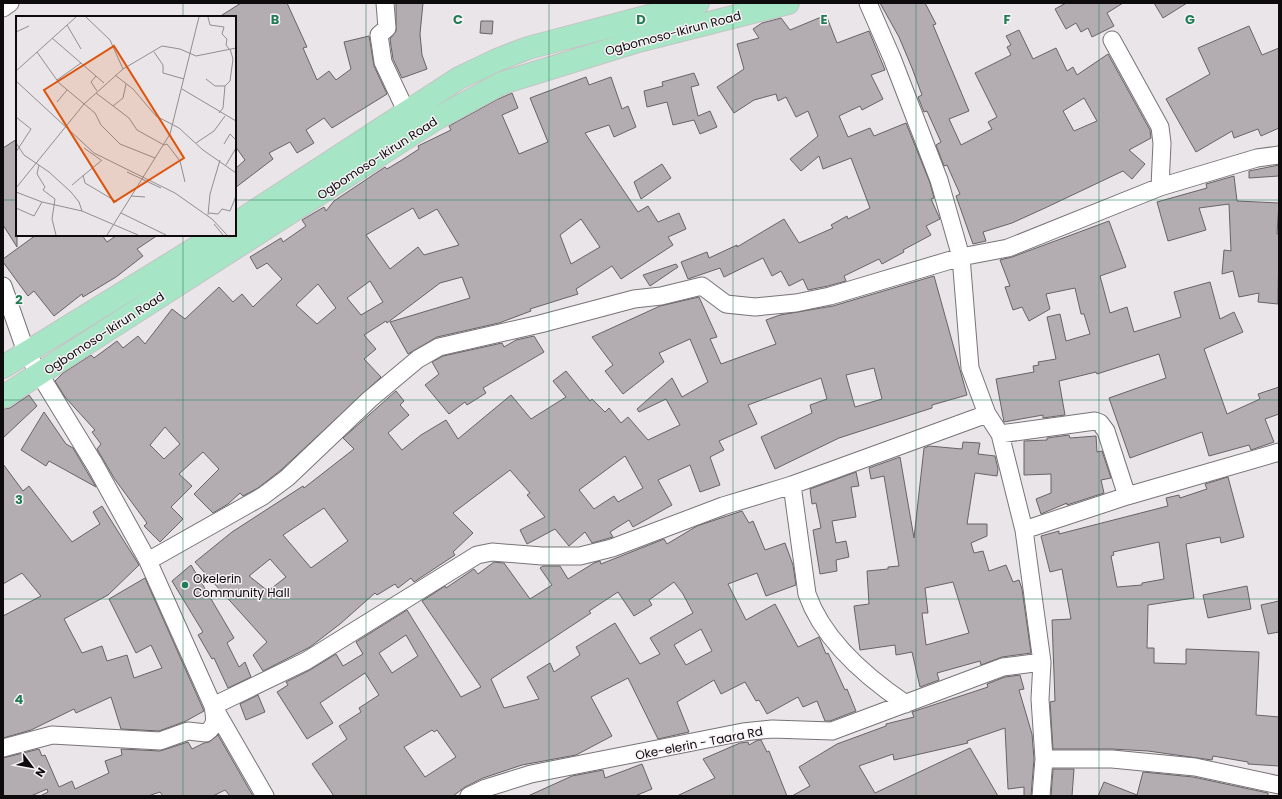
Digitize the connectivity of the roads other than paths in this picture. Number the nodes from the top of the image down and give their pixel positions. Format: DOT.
graph roads {
  1 [pos="10,3"];
  2 [pos="385,3"];
  3 [pos="698,3"];
  4 [pos="788,3"];
  5 [pos="868,3"];
  6 [pos="3,8"];
  7 [pos="1112,40"];
  8 [pos="406,111"];
  9 [pos="1279,155"];
  10 [pos="1160,186"];
  11 [pos="236,223"];
  12 [pos="215,236"];
  13 [pos="961,257"];
  14 [pos="3,286"];
  15 [pos="26,352"];
  16 [pos="3,367"];
  17 [pos="39,375"];
  18 [pos="3,397"];
  19 [pos="987,414"];
  20 [pos="1000,434"];
  21 [pos="1279,452"];
  22 [pos="792,485"];
  23 [pos="1127,496"];
  24 [pos="1024,530"];
  25 [pos="148,561"];
  26 [pos="1042,662"];
  27 [pos="906,704"];
  28 [pos="213,706"];
  29 [pos="3,748"];
  30 [pos="1044,759"];
  31 [pos="1279,785"];
  32 [pos="265,796"];
  33 [pos="469,796"];
  34 [pos="1041,796"];
  1 -- 6 [label="street"];
  2 -- 8 [label="street"];
  3 -- 8 [label="main road, Ogbomoso-Ikirun Road"];
  4 -- 17 [label="main road, Ogbomoso-Ikirun Road"];
  5 -- 13 [label="street"];
  7 -- 10 [label="street"];
  8 -- 11 [label="main road, Ogbomoso-Ikirun Road"];
  9 -- 10 [label="street"];
  10 -- 13 [label="street"];
  12 -- 15 [label="main road, Ogbomoso-Ikirun Road"];
  13 -- 19 [label="street"];
  13 -- 25 [label="street"];
  14 -- 15 [label="street"];
  15 -- 16 [label="main road, Ogbomoso-Ikirun Road"];
  15 -- 17 [label="street"];
  17 -- 18 [label="main road, Ogbomoso-Ikirun Road"];
  17 -- 25 [label="street"];
  19 -- 20 [label="street"];
  19 -- 22 [label="street"];
  20 -- 23 [label="street"];
  20 -- 24 [label="street"];
  21 -- 23 [label="street"];
  22 -- 27 [label="street"];
  22 -- 28 [label="street"];
  23 -- 24 [label="street"];
  24 -- 26 [label="street"];
  25 -- 28 [label="street"];
  26 -- 27 [label="street, Oke-elerin - Taara Rd"];
  26 -- 30 [label="street"];
  27 -- 33 [label="street, Oke-elerin - Taara Rd"];
  28 -- 29 [label="street"];
  28 -- 32 [label="street"];
  30 -- 31 [label="street"];
  30 -- 34 [label="street"];
}
